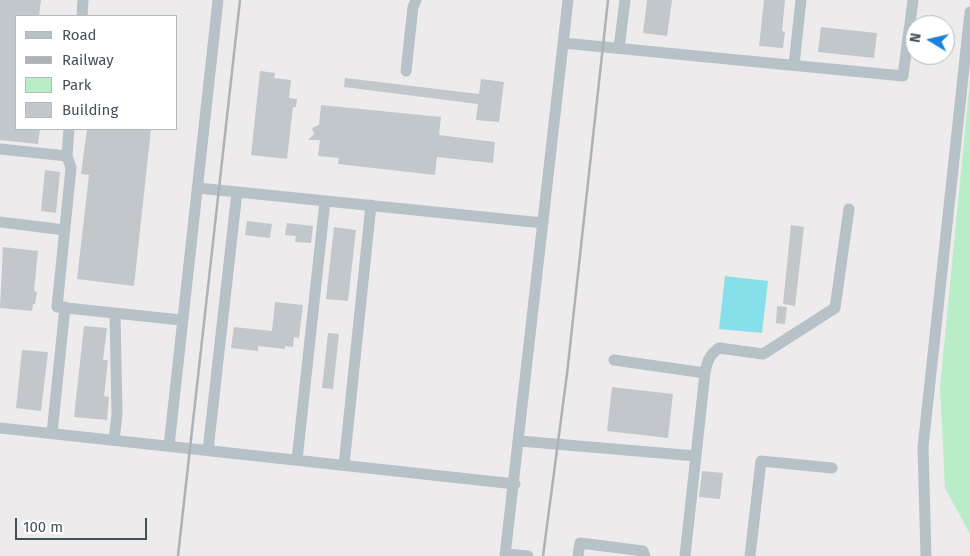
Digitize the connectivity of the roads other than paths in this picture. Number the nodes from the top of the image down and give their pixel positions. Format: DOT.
graph roads {
  1 [pos="83,0"];
  2 [pos="218,0"];
  3 [pos="416,0"];
  4 [pos="568,0"];
  5 [pos="625,0"];
  6 [pos="801,0"];
  7 [pos="913,0"];
  8 [pos="970,12"];
  9 [pos="82,15"];
  10 [pos="562,43"];
  11 [pos="619,48"];
  12 [pos="794,65"];
  13 [pos="406,71"];
  14 [pos="70,130"];
  15 [pos="0,150"];
  16 [pos="67,156"];
  17 [pos="198,188"];
  18 [pos="237,192"];
  19 [pos="325,201"];
  20 [pos="371,205"];
  21 [pos="849,209"];
  22 [pos="0,222"];
  23 [pos="543,223"];
  24 [pos="65,230"];
  25 [pos="65,308"];
  26 [pos="115,313"];
  27 [pos="181,320"];
  28 [pos="614,360"];
  29 [pos="705,373"];
  30 [pos="0,428"];
  31 [pos="52,433"];
  32 [pos="114,440"];
  33 [pos="520,441"];
  34 [pos="169,446"];
  35 [pos="208,450"];
  36 [pos="696,456"];
  37 [pos="297,460"];
  38 [pos="344,465"];
  39 [pos="832,468"];
  40 [pos="515,484"];
  41 [pos="505,555"];
  42 [pos="528,556"];
  43 [pos="578,556"];
  44 [pos="644,556"];
  45 [pos="685,556"];
  46 [pos="750,556"];
  47 [pos="926,556"];
  1 -- 9 [label="street"];
  2 -- 17 [label="street"];
  3 -- 13 [label="street"];
  4 -- 10 [label="street"];
  5 -- 11 [label="street"];
  6 -- 12 [label="street"];
  7 -- 12 [label="street"];
  8 -- 47 [label="street"];
  10 -- 11 [label="street"];
  10 -- 23 [label="street"];
  11 -- 12 [label="street"];
  14 -- 16 [label="street"];
  15 -- 16 [label="street"];
  16 -- 24 [label="street"];
  17 -- 18 [label="street"];
  17 -- 27 [label="street"];
  18 -- 19 [label="street"];
  18 -- 35 [label="street"];
  19 -- 20 [label="street"];
  19 -- 37 [label="street"];
  20 -- 23 [label="street"];
  20 -- 38 [label="street"];
  21 -- 29 [label="street"];
  22 -- 24 [label="street"];
  23 -- 33 [label="street"];
  24 -- 25 [label="street"];
  25 -- 26 [label="street"];
  25 -- 31 [label="street"];
  26 -- 27 [label="street"];
  26 -- 32 [label="street"];
  27 -- 34 [label="street"];
  28 -- 29 [label="street"];
  29 -- 36 [label="street"];
  30 -- 31 [label="street"];
  31 -- 32 [label="street"];
  32 -- 34 [label="street"];
  33 -- 36 [label="street"];
  33 -- 40 [label="street"];
  34 -- 35 [label="street"];
  35 -- 37 [label="street"];
  36 -- 45 [label="street"];
  37 -- 38 [label="street"];
  38 -- 40 [label="street"];
  39 -- 46 [label="street"];
  40 -- 41 [label="street"];
  41 -- 42 [label="street"];
  43 -- 44 [label="street"];
}
